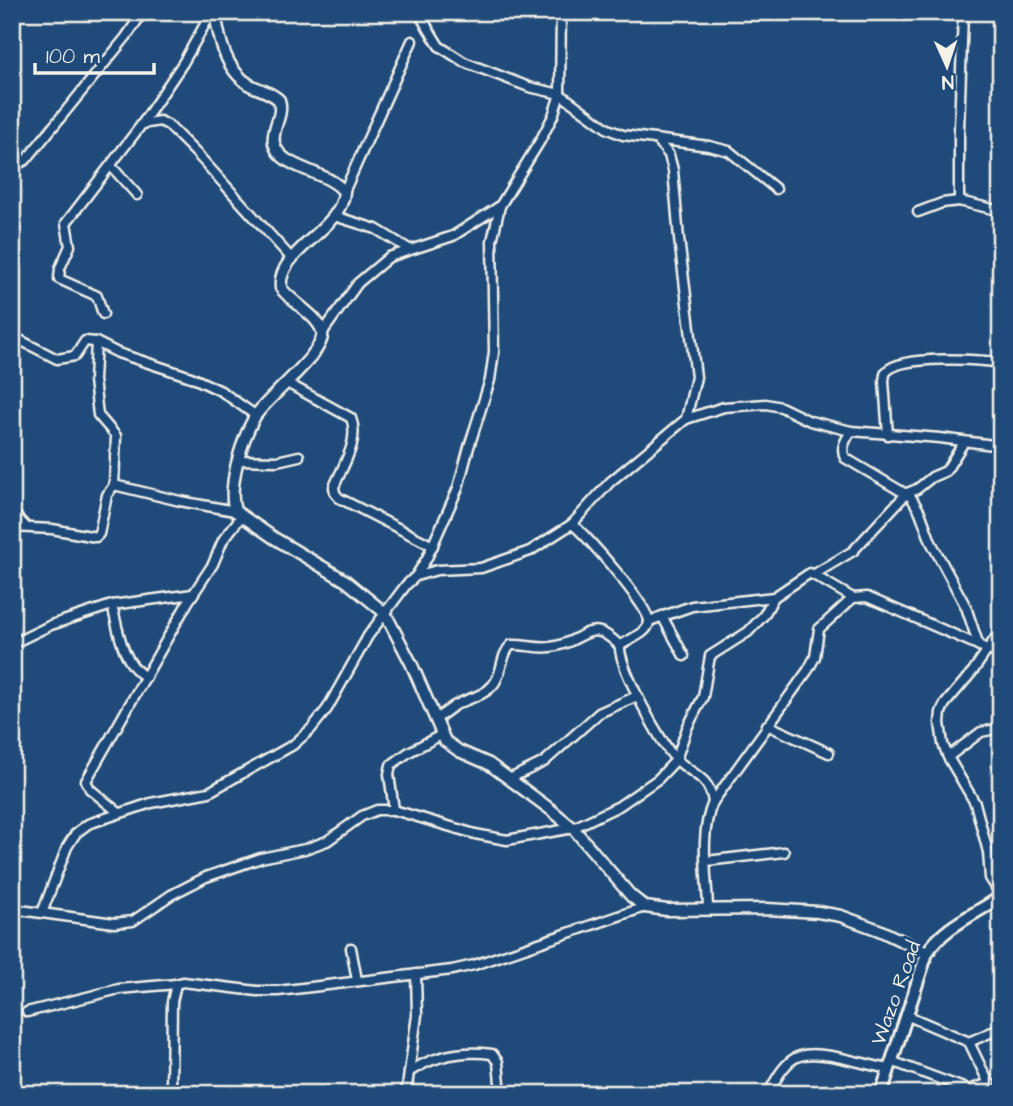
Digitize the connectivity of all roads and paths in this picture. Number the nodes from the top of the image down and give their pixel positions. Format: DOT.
graph roads {
  1 [pos="143,12"];
  2 [pos="213,12"];
  3 [pos="418,12"];
  4 [pos="562,12"];
  5 [pos="963,12"];
  6 [pos="412,41"];
  7 [pos="560,94"];
  8 [pos="142,124"];
  9 [pos="657,140"];
  10 [pos="111,166"];
  11 [pos="12,167"];
  12 [pos="776,189"];
  13 [pos="344,192"];
  14 [pos="137,195"];
  15 [pos="959,201"];
  16 [pos="500,206"];
  17 [pos="1001,211"];
  18 [pos="918,212"];
  19 [pos="334,216"];
  20 [pos="409,249"];
  21 [pos="292,259"];
  22 [pos="103,314"];
  23 [pos="323,332"];
  24 [pos="12,336"];
  25 [pos="96,342"];
  26 [pos="1001,363"];
  27 [pos="287,383"];
  28 [pos="255,415"];
  29 [pos="686,419"];
  30 [pos="851,431"];
  31 [pos="888,435"];
  32 [pos="964,442"];
  33 [pos="1001,446"];
  34 [pos="299,456"];
  35 [pos="239,460"];
  36 [pos="114,485"];
  37 [pos="909,495"];
  38 [pos="12,512"];
  39 [pos="238,514"];
  40 [pos="572,523"];
  41 [pos="25,526"];
  42 [pos="12,527"];
  43 [pos="433,546"];
  44 [pos="813,575"];
  45 [pos="416,576"];
  46 [pos="193,594"];
  47 [pos="774,597"];
  48 [pos="853,598"];
  49 [pos="112,605"];
  50 [pos="385,613"];
  51 [pos="662,616"];
  52 [pos="649,621"];
  53 [pos="1001,630"];
  54 [pos="12,644"];
  55 [pos="621,646"];
  56 [pos="983,648"];
  57 [pos="1001,655"];
  58 [pos="684,656"];
  59 [pos="146,677"];
  60 [pos="637,696"];
  61 [pos="436,719"];
  62 [pos="767,725"];
  63 [pos="1001,728"];
  64 [pos="441,735"];
  65 [pos="829,752"];
  66 [pos="948,757"];
  67 [pos="676,760"];
  68 [pos="511,778"];
  69 [pos="713,802"];
  70 [pos="394,810"];
  71 [pos="119,813"];
  72 [pos="573,828"];
  73 [pos="784,852"];
  74 [pos="706,861"];
  75 [pos="1001,896"];
  76 [pos="645,907"];
  77 [pos="708,908"];
  78 [pos="12,912"];
  79 [pos="42,913"];
  80 [pos="351,948"];
  81 [pos="927,953"];
  82 [pos="416,974"];
  83 [pos="357,980"];
  84 [pos="176,984"];
  85 [pos="27,1012"];
  86 [pos="906,1015"];
  87 [pos="1001,1028"];
  88 [pos="969,1042"];
  89 [pos="890,1065"];
  90 [pos="409,1072"];
  91 [pos="990,1083"];
  92 [pos="171,1094"];
  93 [pos="406,1094"];
  94 [pos="501,1094"];
  95 [pos="768,1094"];
  96 [pos="881,1094"];
  97 [pos="994,1094"];
  1 -- 11 [label="street"];
  2 -- 8 [label="street"];
  2 -- 13 [label="street"];
  3 -- 7 [label="street"];
  4 -- 7 [label="street"];
  5 -- 15 [label="street"];
  6 -- 13 [label="street"];
  7 -- 9 [label="street"];
  7 -- 16 [label="street"];
  8 -- 10 [label="street"];
  8 -- 21 [label="street"];
  9 -- 12 [label="street"];
  9 -- 29 [label="street"];
  10 -- 14 [label="street"];
  10 -- 22 [label="street"];
  13 -- 19 [label="street"];
  15 -- 17 [label="street"];
  15 -- 18 [label="street"];
  16 -- 20 [label="street"];
  16 -- 43 [label="street"];
  19 -- 20 [label="street"];
  19 -- 21 [label="street"];
  20 -- 23 [label="street"];
  21 -- 23 [label="street"];
  23 -- 27 [label="street"];
  24 -- 25 [label="street"];
  25 -- 28 [label="street"];
  25 -- 36 [label="street"];
  26 -- 31 [label="street"];
  27 -- 28 [label="street"];
  27 -- 43 [label="street"];
  28 -- 35 [label="street"];
  29 -- 30 [label="street"];
  29 -- 40 [label="street"];
  30 -- 31 [label="street"];
  30 -- 37 [label="street"];
  31 -- 32 [label="street"];
  32 -- 33 [label="street"];
  32 -- 37 [label="street"];
  34 -- 35 [label="street"];
  35 -- 39 [label="street"];
  36 -- 39 [label="street"];
  36 -- 41 [label="street"];
  37 -- 44 [label="street"];
  37 -- 56 [label="street"];
  38 -- 41 [label="street"];
  39 -- 46 [label="street"];
  39 -- 50 [label="street"];
  40 -- 45 [label="street"];
  40 -- 52 [label="street"];
  41 -- 42 [label="street"];
  43 -- 45 [label="street"];
  44 -- 47 [label="street"];
  44 -- 48 [label="street"];
  45 -- 50 [label="street"];
  46 -- 49 [label="street"];
  46 -- 59 [label="street"];
  47 -- 51 [label="street"];
  47 -- 67 [label="street"];
  48 -- 56 [label="street"];
  48 -- 62 [label="street"];
  49 -- 54 [label="street"];
  49 -- 59 [label="street"];
  50 -- 61 [label="street"];
  50 -- 71 [label="street"];
  51 -- 52 [label="street"];
  51 -- 58 [label="street"];
  52 -- 55 [label="street"];
  53 -- 56 [label="street"];
  55 -- 60 [label="street"];
  55 -- 61 [label="street"];
  56 -- 57 [label="street"];
  56 -- 66 [label="street"];
  59 -- 71 [label="street"];
  60 -- 67 [label="street"];
  60 -- 68 [label="street"];
  61 -- 64 [label="street"];
  62 -- 65 [label="street"];
  62 -- 69 [label="street"];
  63 -- 66 [label="street"];
  64 -- 68 [label="street"];
  64 -- 70 [label="street"];
  66 -- 75 [label="street"];
  67 -- 69 [label="street"];
  67 -- 72 [label="street"];
  68 -- 72 [label="street"];
  69 -- 74 [label="street"];
  70 -- 72 [label="street"];
  70 -- 79 [label="street"];
  71 -- 79 [label="street"];
  72 -- 76 [label="street"];
  73 -- 74 [label="street"];
  74 -- 77 [label="street"];
  75 -- 81 [label="main road, Wazo Road"];
  76 -- 77 [label="street"];
  76 -- 82 [label="street"];
  77 -- 81 [label="street"];
  78 -- 79 [label="street"];
  80 -- 83 [label="street"];
  81 -- 86 [label="main road, Wazo Road"];
  82 -- 83 [label="street"];
  82 -- 90 [label="street"];
  83 -- 84 [label="street"];
  84 -- 85 [label="street"];
  84 -- 92 [label="street"];
  86 -- 88 [label="street"];
  86 -- 89 [label="main road, Wazo Road"];
  87 -- 88 [label="street"];
  88 -- 91 [label="street"];
  89 -- 91 [label="street"];
  89 -- 95 [label="street"];
  89 -- 96 [label="main road, Wazo Road"];
  90 -- 93 [label="street"];
  90 -- 94 [label="street"];
  91 -- 97 [label="street"];
}
